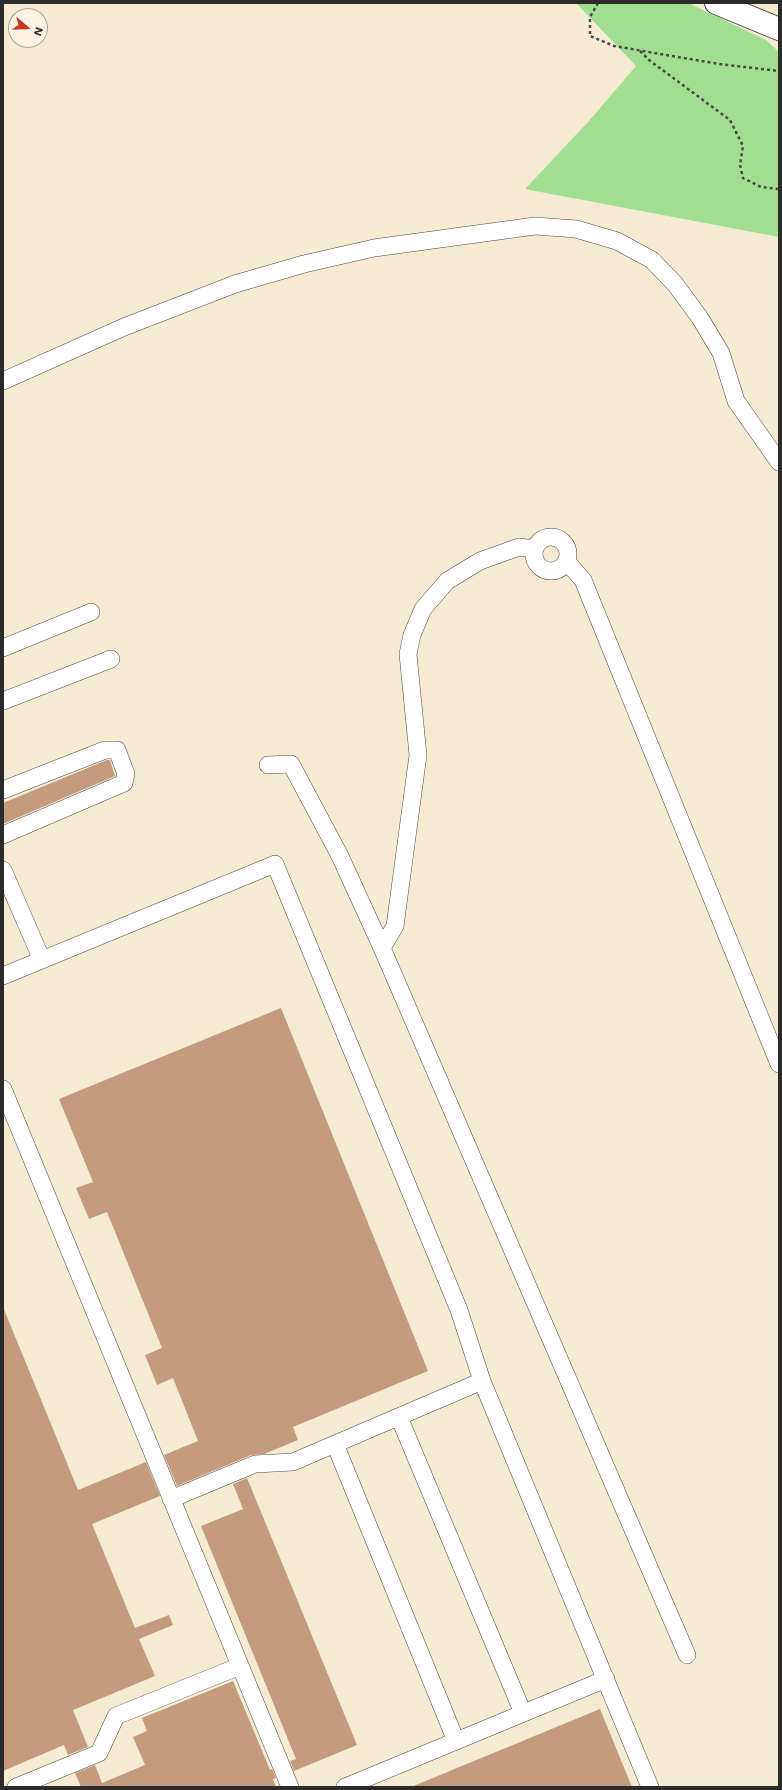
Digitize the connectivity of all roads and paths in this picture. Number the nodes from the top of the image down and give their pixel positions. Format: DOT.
graph roads {
  1 [pos="598,3"];
  2 [pos="716,3"];
  3 [pos="779,29"];
  4 [pos="640,51"];
  5 [pos="779,70"];
  6 [pos="779,189"];
  7 [pos="3,381"];
  8 [pos="779,462"];
  9 [pos="535,549"];
  10 [pos="566,562"];
  11 [pos="91,612"];
  12 [pos="3,648"];
  13 [pos="110,659"];
  14 [pos="3,701"];
  15 [pos="268,765"];
  16 [pos="3,790"];
  17 [pos="3,835"];
  18 [pos="3,870"];
  19 [pos="382,948"];
  20 [pos="42,960"];
  21 [pos="3,976"];
  22 [pos="779,1064"];
  23 [pos="3,1089"];
  24 [pos="482,1381"];
  25 [pos="399,1417"];
  26 [pos="335,1444"];
  27 [pos="171,1499"];
  28 [pos="687,1655"];
  29 [pos="240,1666"];
  30 [pos="606,1679"];
  31 [pos="523,1713"];
  32 [pos="456,1741"];
  33 [pos="16,1787"];
  34 [pos="290,1787"];
  35 [pos="345,1787"];
  36 [pos="650,1787"];
  1 -- 4 [label="path"];
  2 -- 3 [label="highway"];
  4 -- 5 [label="path"];
  4 -- 6 [label="path"];
  7 -- 8 [label="street"];
  9 -- 10 [label="street"];
  9 -- 10 [label="street"];
  9 -- 19 [label="street"];
  10 -- 22 [label="street"];
  11 -- 12 [label="street"];
  13 -- 14 [label="street"];
  15 -- 19 [label="street"];
  16 -- 17 [label="street"];
  18 -- 20 [label="street"];
  19 -- 28 [label="street"];
  20 -- 21 [label="street"];
  20 -- 24 [label="street"];
  23 -- 27 [label="street"];
  24 -- 25 [label="street"];
  24 -- 30 [label="street"];
  25 -- 26 [label="street"];
  25 -- 31 [label="street"];
  26 -- 27 [label="street"];
  26 -- 32 [label="street"];
  27 -- 29 [label="street"];
  29 -- 33 [label="street"];
  29 -- 34 [label="street"];
  30 -- 31 [label="street"];
  30 -- 36 [label="street"];
  31 -- 32 [label="street"];
  32 -- 35 [label="street"];
}
